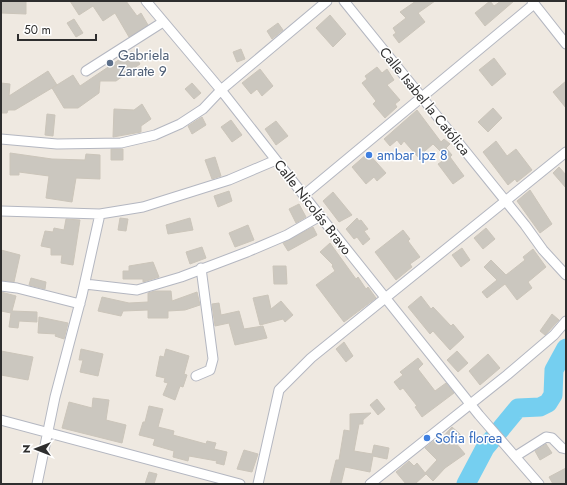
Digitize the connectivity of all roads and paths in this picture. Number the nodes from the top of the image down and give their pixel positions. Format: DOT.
graph roads {
  1 [pos="146,1"];
  2 [pos="327,1"];
  3 [pos="344,1"];
  4 [pos="533,3"];
  5 [pos="163,22"];
  6 [pos="566,44"];
  7 [pos="86,71"];
  8 [pos="221,90"];
  9 [pos="422,98"];
  10 [pos="1,139"];
  11 [pos="566,152"];
  12 [pos="276,160"];
  13 [pos="304,195"];
  14 [pos="506,202"];
  15 [pos="1,211"];
  16 [pos="100,214"];
  17 [pos="320,216"];
  18 [pos="201,268"];
  19 [pos="566,275"];
  20 [pos="84,284"];
  21 [pos="1,286"];
  22 [pos="386,298"];
  23 [pos="80,304"];
  24 [pos="566,321"];
  25 [pos="196,376"];
  26 [pos="470,403"];
  27 [pos="1,420"];
  28 [pos="48,432"];
  29 [pos="566,449"];
  30 [pos="511,450"];
  31 [pos="228,482"];
  32 [pos="37,484"];
  33 [pos="240,484"];
  34 [pos="258,484"];
  35 [pos="370,484"];
  36 [pos="539,484"];
  1 -- 5 [label="street, Calle Nicolás Bravo"];
  2 -- 8 [label="street"];
  3 -- 9 [label="street, Calle Isabel la Católica"];
  4 -- 6 [label="street"];
  4 -- 9 [label="street"];
  5 -- 7 [label="street"];
  5 -- 8 [label="street, Calle Nicolás Bravo"];
  8 -- 10 [label="street"];
  8 -- 12 [label="street, Calle Nicolás Bravo"];
  9 -- 13 [label="street"];
  9 -- 14 [label="street, Calle Isabel la Católica"];
  11 -- 14 [label="street"];
  12 -- 13 [label="street, Calle Nicolás Bravo"];
  12 -- 16 [label="street"];
  13 -- 17 [label="street, Calle Nicolás Bravo"];
  14 -- 19 [label="street, Calle Isabel la Católica"];
  14 -- 22 [label="street"];
  15 -- 16 [label="street"];
  16 -- 20 [label="street"];
  17 -- 18 [label="street"];
  17 -- 22 [label="street, Calle Nicolás Bravo"];
  18 -- 20 [label="street"];
  18 -- 25 [label="street"];
  20 -- 23 [label="street"];
  21 -- 23 [label="street"];
  22 -- 26 [label="street, Calle Nicolás Bravo"];
  22 -- 34 [label="street"];
  23 -- 28 [label="street"];
  24 -- 26 [label="street"];
  26 -- 30 [label="street, Calle Nicolás Bravo"];
  26 -- 35 [label="street"];
  27 -- 28 [label="street"];
  28 -- 31 [label="street"];
  28 -- 32 [label="street"];
  29 -- 30 [label="street"];
  30 -- 36 [label="street, Calle Nicolás Bravo"];
  31 -- 33 [label="street"];
}
